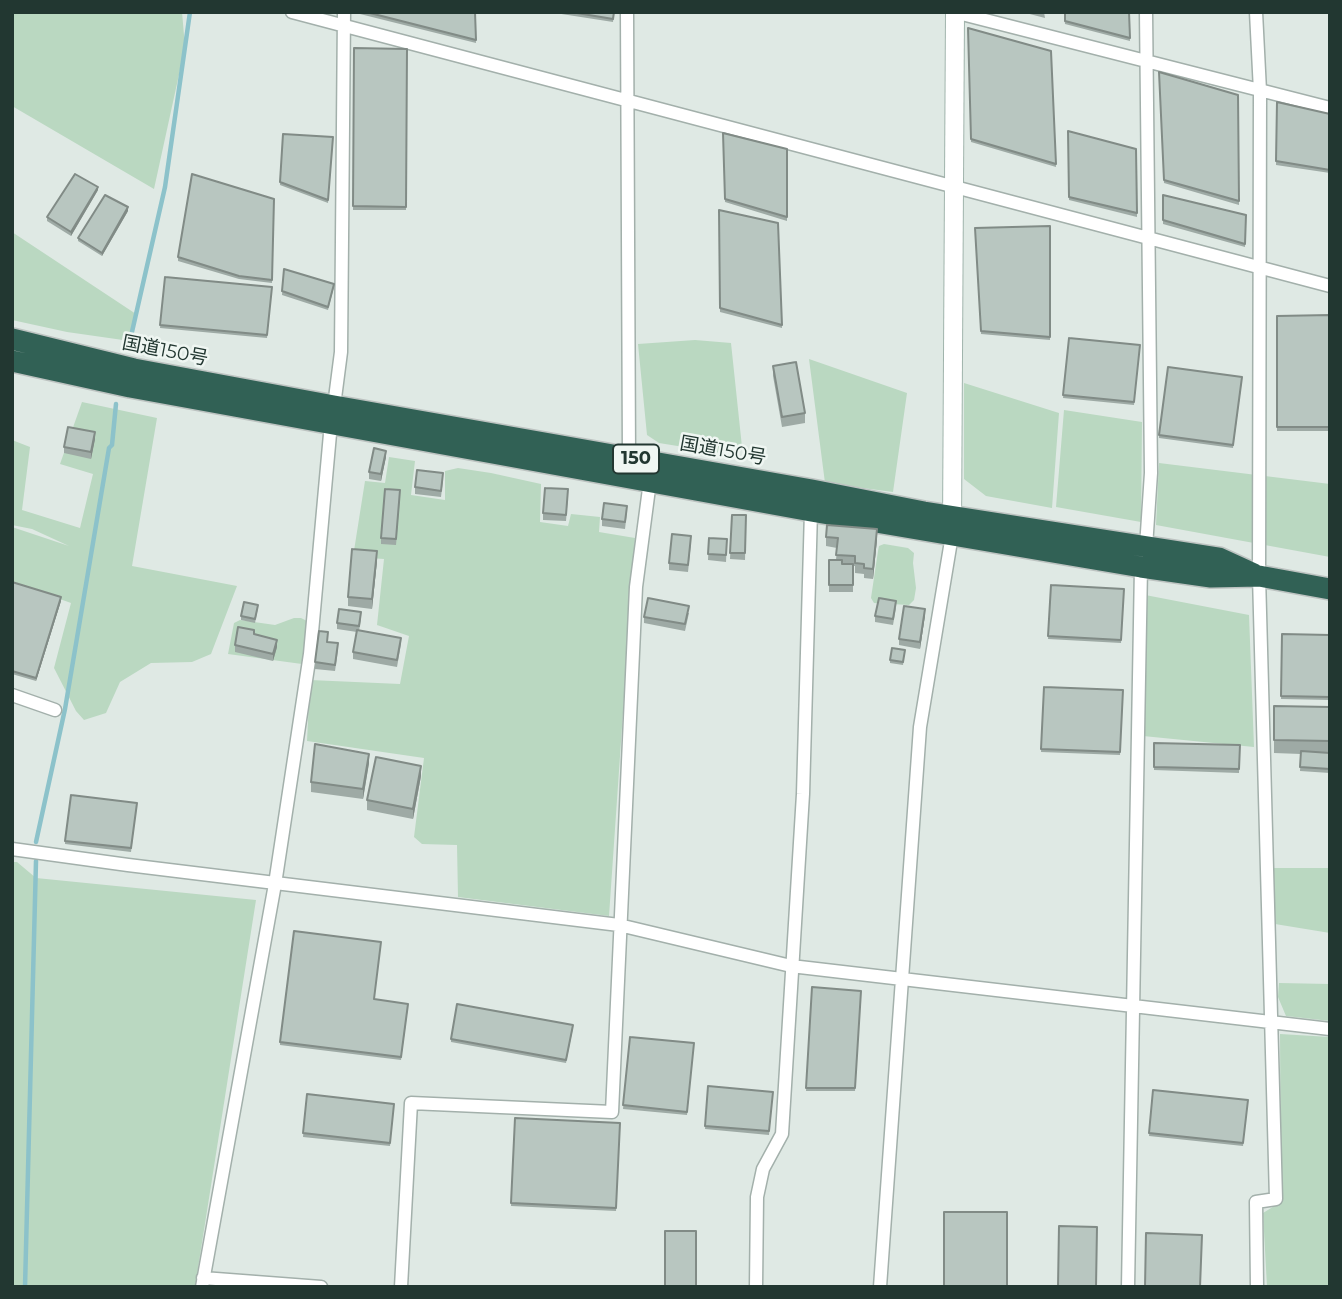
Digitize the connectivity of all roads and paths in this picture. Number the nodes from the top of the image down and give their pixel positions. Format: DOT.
graph roads {
  1 [pos="292,12"];
  2 [pos="344,12"];
  3 [pos="627,12"];
  4 [pos="955,12"];
  5 [pos="1146,12"];
  6 [pos="1256,12"];
  7 [pos="344,26"];
  8 [pos="1148,62"];
  9 [pos="1260,91"];
  10 [pos="627,102"];
  11 [pos="1330,108"];
  12 [pos="956,187"];
  13 [pos="1150,239"];
  14 [pos="1260,268"];
  15 [pos="1330,286"];
  16 [pos="12,339"];
  17 [pos="12,361"];
  18 [pos="332,414"];
  19 [pos="629,458"];
  20 [pos="650,481"];
  21 [pos="811,511"];
  22 [pos="952,526"];
  23 [pos="1143,557"];
  24 [pos="1259,576"];
  25 [pos="1330,589"];
  26 [pos="12,695"];
  27 [pos="55,710"];
  28 [pos="12,849"];
  29 [pos="275,884"];
  30 [pos="619,925"];
  31 [pos="791,966"];
  32 [pos="903,981"];
  33 [pos="1133,1007"];
  34 [pos="1271,1023"];
  35 [pos="1330,1028"];
  36 [pos="203,1282"];
  37 [pos="321,1287"];
  38 [pos="401,1287"];
  39 [pos="756,1287"];
  40 [pos="880,1287"];
  41 [pos="1128,1287"];
  42 [pos="1256,1287"];
  1 -- 7 [label="street"];
  2 -- 7 [label="street"];
  3 -- 10 [label="street"];
  4 -- 8 [label="street"];
  4 -- 12 [label="street"];
  5 -- 8 [label="street"];
  6 -- 9 [label="street"];
  7 -- 10 [label="street"];
  7 -- 18 [label="street"];
  8 -- 9 [label="street"];
  8 -- 13 [label="street"];
  9 -- 11 [label="street"];
  9 -- 14 [label="street"];
  10 -- 12 [label="street"];
  10 -- 19 [label="street"];
  12 -- 13 [label="street"];
  12 -- 22 [label="street"];
  13 -- 14 [label="street"];
  13 -- 23 [label="street"];
  14 -- 15 [label="street"];
  14 -- 24 [label="street"];
  16 -- 18 [label="highway, 国道150号 / 150"];
  17 -- 18 [label="highway, 国道150号 / 150"];
  18 -- 19 [label="highway, 国道150号 / 150"];
  18 -- 20 [label="highway, 国道150号 / 150"];
  18 -- 29 [label="street"];
  19 -- 22 [label="highway, 国道150号 / 150"];
  20 -- 21 [label="highway, 国道150号 / 150"];
  20 -- 30 [label="street"];
  21 -- 22 [label="highway, 国道150号 / 150"];
  21 -- 31 [label="street"];
  22 -- 23 [label="highway, 国道150号 / 150"];
  22 -- 32 [label="street"];
  23 -- 24 [label="highway, 国道150号 / 150"];
  23 -- 33 [label="street"];
  24 -- 25 [label="highway, 国道150号 / 150"];
  24 -- 34 [label="street"];
  26 -- 27 [label="street"];
  28 -- 29 [label="street"];
  29 -- 30 [label="street"];
  29 -- 36 [label="street"];
  30 -- 31 [label="street"];
  30 -- 38 [label="street"];
  31 -- 32 [label="street"];
  31 -- 39 [label="street"];
  32 -- 33 [label="street"];
  32 -- 40 [label="street"];
  33 -- 34 [label="street"];
  33 -- 41 [label="street"];
  34 -- 35 [label="street"];
  34 -- 42 [label="street"];
  36 -- 37 [label="street"];
}
